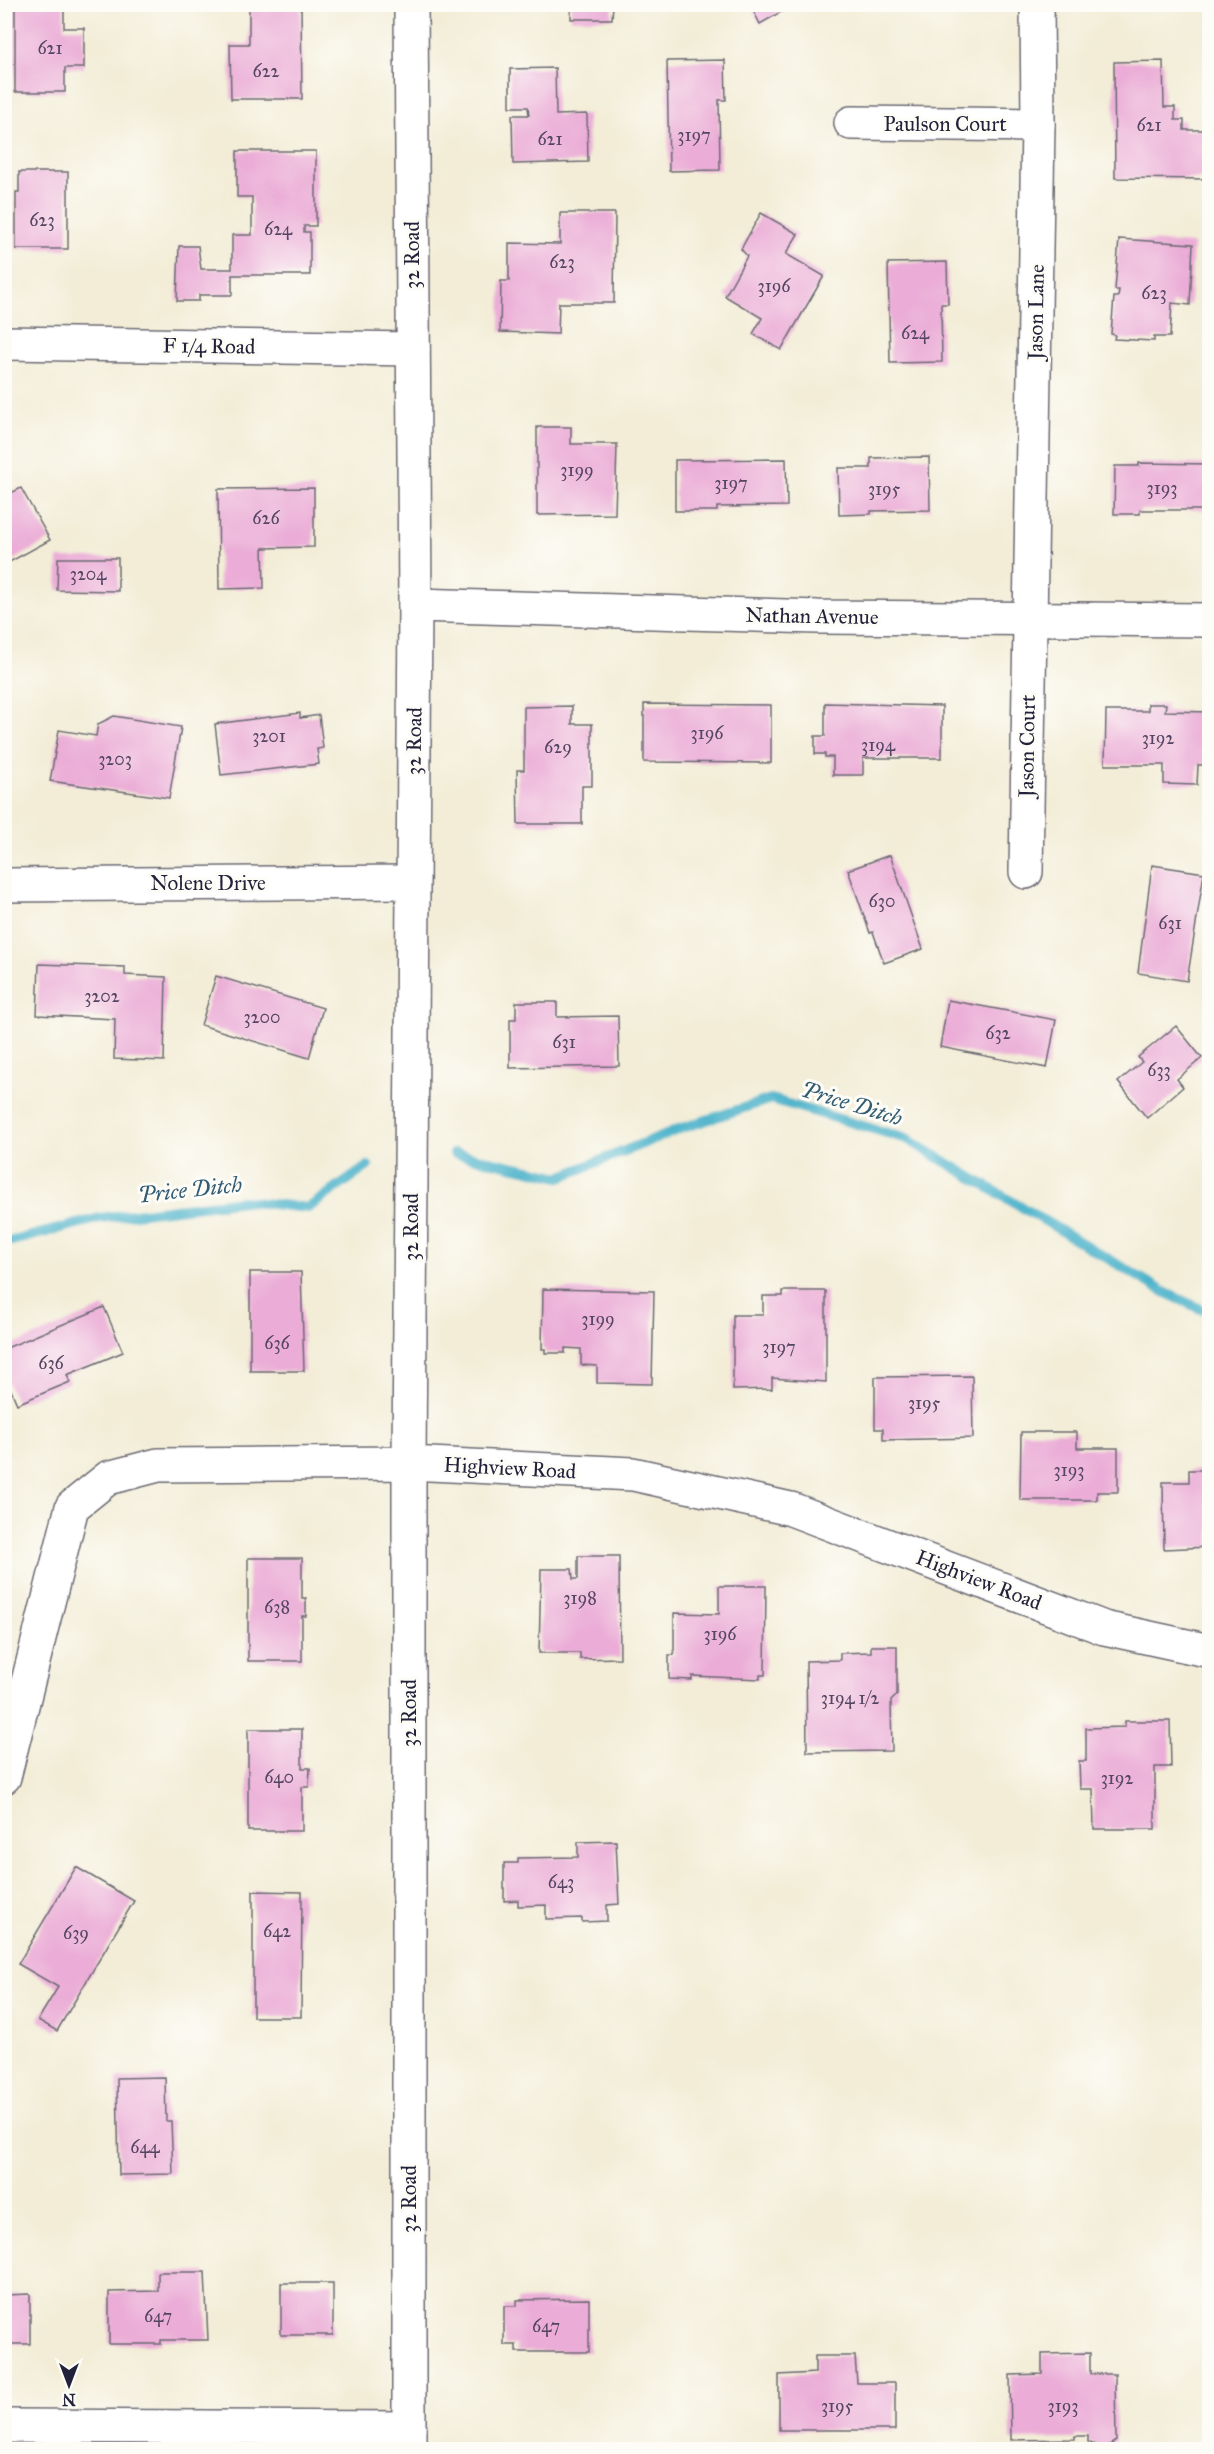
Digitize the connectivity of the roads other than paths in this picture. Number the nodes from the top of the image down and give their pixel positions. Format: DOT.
graph roads {
  1 [pos="411,4"];
  2 [pos="1037,4"];
  3 [pos="851,123"];
  4 [pos="1038,125"];
  5 [pos="4,343"];
  6 [pos="413,349"];
  7 [pos="415,605"];
  8 [pos="1030,620"];
  9 [pos="1209,620"];
  10 [pos="1026,872"];
  11 [pos="412,882"];
  12 [pos="4,885"];
  13 [pos="410,1463"];
  14 [pos="1209,1651"];
  15 [pos="4,1777"];
  16 [pos="4,2426"];
  17 [pos="409,2439"];
  1 -- 6 [label="street, 32 Road"];
  2 -- 4 [label="street, Jason Lane"];
  3 -- 4 [label="street, Paulson Court"];
  4 -- 8 [label="street, Jason Lane"];
  5 -- 6 [label="street, F 1/4 Road"];
  6 -- 7 [label="street, 32 Road"];
  7 -- 8 [label="street, Nathan Avenue"];
  7 -- 11 [label="street, 32 Road"];
  8 -- 9 [label="street, Nathan Avenue"];
  8 -- 10 [label="street, Jason Court"];
  11 -- 12 [label="street, Nolene Drive"];
  11 -- 13 [label="street, 32 Road"];
  13 -- 14 [label="street, Highview Road"];
  13 -- 15 [label="street, Highview Road"];
  13 -- 17 [label="street, 32 Road"];
  16 -- 17 [label="street"];
}
